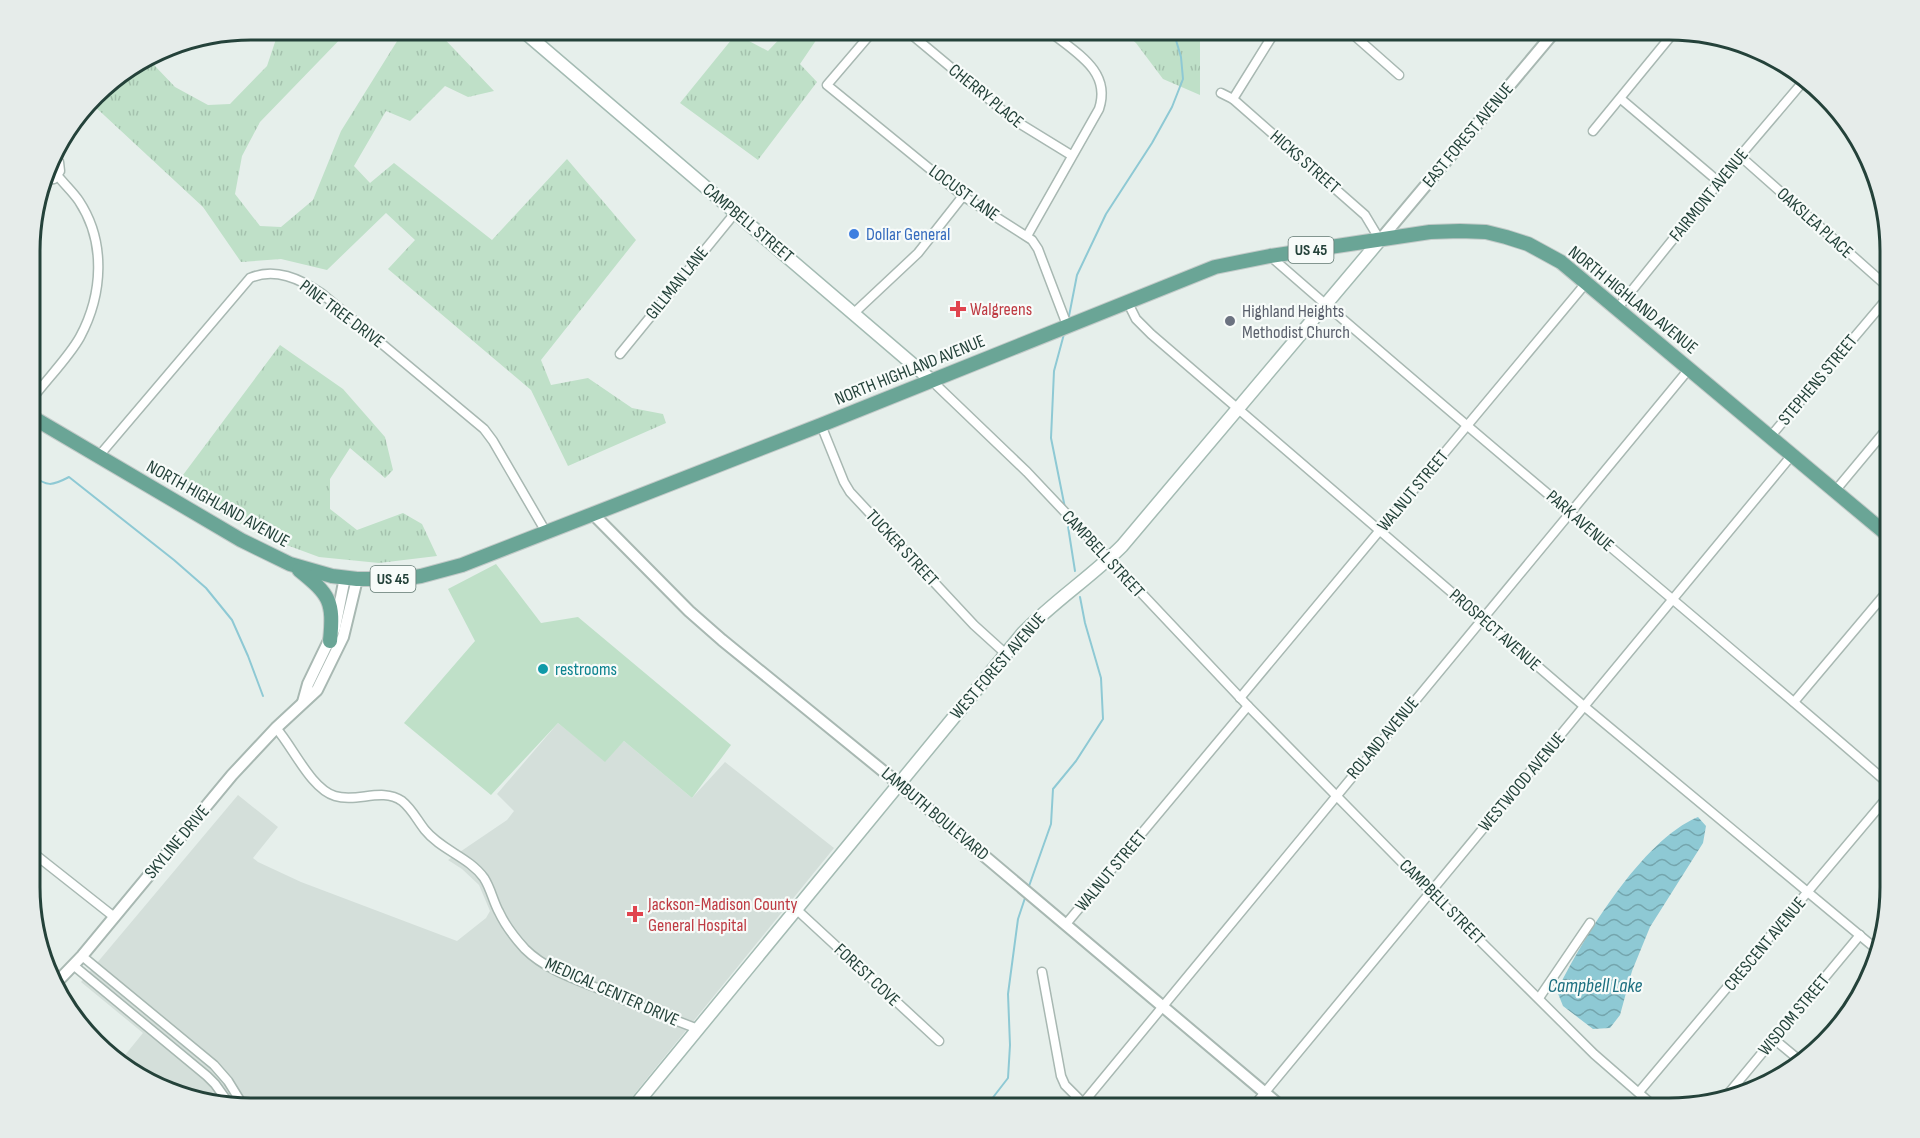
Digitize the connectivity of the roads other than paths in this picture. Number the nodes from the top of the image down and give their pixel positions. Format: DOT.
graph roads {
  1 [pos="1060,40"];
  2 [pos="1270,40"];
  3 [pos="1359,40"];
  4 [pos="1545,40"];
  5 [pos="1669,40"];
  6 [pos="536,41"];
  7 [pos="865,41"];
  8 [pos="919,41"];
  9 [pos="1399,75"];
  10 [pos="1799,86"];
  11 [pos="1221,93"];
  12 [pos="1233,99"];
  13 [pos="1621,99"];
  14 [pos="1593,131"];
  15 [pos="1071,155"];
  16 [pos="1740,156"];
  17 [pos="60,164"];
  18 [pos="58,176"];
  19 [pos="54,179"];
  20 [pos="1719,182"];
  21 [pos="963,196"];
  22 [pos="735,213"];
  23 [pos="1027,236"];
  24 [pos="1380,240"];
  25 [pos="1270,256"];
  26 [pos="1879,279"];
  27 [pos="1586,283"];
  28 [pos="1127,301"];
  29 [pos="1326,305"];
  30 [pos="1879,308"];
  31 [pos="1617,309"];
  32 [pos="854,312"];
  33 [pos="1064,326"];
  34 [pos="620,354"];
  35 [pos="1689,369"];
  36 [pos="932,380"];
  37 [pos="40,389"];
  38 [pos="1238,409"];
  39 [pos="40,422"];
  40 [pos="821,425"];
  41 [pos="1467,426"];
  42 [pos="1770,437"];
  43 [pos="1879,438"];
  44 [pos="1792,455"];
  45 [pos="98,457"];
  46 [pos="1835,491"];
  47 [pos="1570,512"];
  48 [pos="593,514"];
  49 [pos="1879,528"];
  50 [pos="1380,531"];
  51 [pos="546,532"];
  52 [pos="1108,560"];
  53 [pos="290,564"];
  54 [pos="351,578"];
  55 [pos="1880,600"];
  56 [pos="1672,601"];
  57 [pos="1482,619"];
  58 [pos="330,641"];
  59 [pos="1006,654"];
  60 [pos="1240,698"];
  61 [pos="1794,702"];
  62 [pos="302,705"];
  63 [pos="1248,706"];
  64 [pos="1585,707"];
  65 [pos="276,728"];
  66 [pos="1880,776"];
  67 [pos="899,784"];
  68 [pos="1335,795"];
  69 [pos="1880,806"];
  70 [pos="40,858"];
  71 [pos="1430,891"];
  72 [pos="1808,893"];
  73 [pos="796,909"];
  74 [pos="113,916"];
  75 [pos="1590,923"];
  76 [pos="1066,924"];
  77 [pos="1860,935"];
  78 [pos="1871,944"];
  79 [pos="82,956"];
  80 [pos="74,965"];
  81 [pos="1042,972"];
  82 [pos="61,978"];
  83 [pos="1539,998"];
  84 [pos="1163,1008"];
  85 [pos="698,1029"];
  86 [pos="1774,1039"];
  87 [pos="939,1041"];
  88 [pos="1794,1056"];
  89 [pos="1734,1087"];
  90 [pos="1639,1092"];
  91 [pos="1264,1093"];
  92 [pos="224,1096"];
  93 [pos="238,1097"];
  94 [pos="642,1097"];
  95 [pos="1075,1097"];
  96 [pos="1087,1097"];
  97 [pos="1261,1097"];
  98 [pos="1269,1097"];
  99 [pos="1644,1097"];
  1 -- 15 [label="street"];
  2 -- 12 [label="street"];
  3 -- 9 [label="street"];
  4 -- 24 [label="street, EAST FOREST AVENUE"];
  5 -- 13 [label="street"];
  6 -- 22 [label="main road, CAMPBELL STREET"];
  7 -- 21 [label="street, LOCUST LANE"];
  8 -- 15 [label="street, CHERRY PLACE"];
  10 -- 16 [label="street, FAIRMONT AVENUE"];
  11 -- 12 [label="street, HICKS STREET"];
  12 -- 24 [label="street, HICKS STREET"];
  13 -- 14 [label="street"];
  13 -- 20 [label="street"];
  15 -- 23 [label="street"];
  16 -- 20 [label="street, FAIRMONT AVENUE"];
  16 -- 26 [label="street, OAKSLEA PLACE"];
  17 -- 18 [label="street"];
  18 -- 19 [label="street"];
  18 -- 37 [label="street"];
  20 -- 31 [label="street, FAIRMONT AVENUE"];
  21 -- 23 [label="street, LOCUST LANE"];
  21 -- 32 [label="street"];
  22 -- 32 [label="main road, CAMPBELL STREET"];
  22 -- 34 [label="street, GILLMAN LANE"];
  23 -- 33 [label="street, LOCUST LANE"];
  24 -- 25 [label="main road, NORTH HIGHLAND AVENUE / US 45"];
  24 -- 27 [label="main road, NORTH HIGHLAND AVENUE / US 45"];
  24 -- 29 [label="main road, WEST FOREST AVENUE"];
  25 -- 28 [label="main road, NORTH HIGHLAND AVENUE / US 45"];
  25 -- 29 [label="street, PARK AVENUE"];
  27 -- 31 [label="main road, NORTH HIGHLAND AVENUE / US 45"];
  27 -- 41 [label="street, WALNUT STREET"];
  28 -- 33 [label="main road, NORTH HIGHLAND AVENUE / US 45"];
  28 -- 38 [label="street, PROSPECT AVENUE"];
  29 -- 38 [label="main road, WEST FOREST AVENUE"];
  29 -- 41 [label="street, PARK AVENUE"];
  30 -- 42 [label="street, STEPHENS STREET"];
  31 -- 35 [label="main road, NORTH HIGHLAND AVENUE / US 45"];
  32 -- 36 [label="main road, CAMPBELL STREET"];
  33 -- 36 [label="main road, NORTH HIGHLAND AVENUE / US 45"];
  35 -- 42 [label="main road, NORTH HIGHLAND AVENUE / US 45"];
  35 -- 47 [label="street, ROLAND AVENUE"];
  36 -- 40 [label="main road, NORTH HIGHLAND AVENUE / US 45"];
  36 -- 52 [label="street, CAMPBELL STREET"];
  38 -- 50 [label="street, PROSPECT AVENUE"];
  38 -- 52 [label="main road, WEST FOREST AVENUE"];
  39 -- 45 [label="main road, NORTH HIGHLAND AVENUE / US 45"];
  40 -- 48 [label="main road, NORTH HIGHLAND AVENUE / US 45"];
  40 -- 59 [label="street, TUCKER STREET"];
  41 -- 47 [label="street, PARK AVENUE"];
  41 -- 50 [label="street, WALNUT STREET"];
  42 -- 44 [label="main road, NORTH HIGHLAND AVENUE / US 45"];
  43 -- 46 [label="street"];
  44 -- 46 [label="main road, NORTH HIGHLAND AVENUE / US 45"];
  44 -- 56 [label="street, WESTWOOD AVENUE"];
  45 -- 51 [label="street, PINE TREE DRIVE"];
  45 -- 53 [label="main road, NORTH HIGHLAND AVENUE / US 45"];
  46 -- 49 [label="main road, NORTH HIGHLAND AVENUE / US 45"];
  47 -- 56 [label="street, PARK AVENUE"];
  47 -- 57 [label="street, ROLAND AVENUE"];
  48 -- 51 [label="main road, NORTH HIGHLAND AVENUE / US 45"];
  48 -- 67 [label="street, LAMBUTH BOULEVARD"];
  50 -- 57 [label="street, PROSPECT AVENUE"];
  50 -- 60 [label="street, WALNUT STREET"];
  51 -- 54 [label="main road, NORTH HIGHLAND AVENUE / US 45"];
  52 -- 59 [label="main road, WEST FOREST AVENUE"];
  52 -- 60 [label="street, CAMPBELL STREET"];
  53 -- 54 [label="main road, NORTH HIGHLAND AVENUE / US 45"];
  53 -- 58 [label="main road"];
  54 -- 58 [label="street, SKYLINE DRIVE"];
  54 -- 62 [label="street, SKYLINE DRIVE"];
  55 -- 61 [label="street"];
  56 -- 61 [label="street, PARK AVENUE"];
  56 -- 64 [label="street, WESTWOOD AVENUE"];
  57 -- 64 [label="street, PROSPECT AVENUE"];
  57 -- 68 [label="street, ROLAND AVENUE"];
  58 -- 62 [label="street, SKYLINE DRIVE"];
  59 -- 67 [label="main road, WEST FOREST AVENUE"];
  60 -- 63 [label="street, CAMPBELL STREET"];
  61 -- 66 [label="street, PARK AVENUE"];
  62 -- 65 [label="street, SKYLINE DRIVE"];
  63 -- 68 [label="street, CAMPBELL STREET"];
  63 -- 76 [label="street, WALNUT STREET"];
  64 -- 71 [label="street, WESTWOOD AVENUE"];
  64 -- 72 [label="street, PROSPECT AVENUE"];
  65 -- 74 [label="street, SKYLINE DRIVE"];
  65 -- 85 [label="street, MEDICAL CENTER DRIVE"];
  67 -- 73 [label="main road, WEST FOREST AVENUE"];
  67 -- 76 [label="street, LAMBUTH BOULEVARD"];
  68 -- 71 [label="street, CAMPBELL STREET"];
  68 -- 84 [label="street, ROLAND AVENUE"];
  69 -- 72 [label="street, CRESCENT AVENUE"];
  70 -- 74 [label="street"];
  71 -- 83 [label="street, CAMPBELL STREET"];
  71 -- 91 [label="street, WESTWOOD AVENUE"];
  72 -- 77 [label="street, PROSPECT AVENUE"];
  72 -- 90 [label="street, CRESCENT AVENUE"];
  73 -- 85 [label="main road, WEST FOREST AVENUE"];
  73 -- 87 [label="street, FOREST COVE"];
  74 -- 79 [label="street, SKYLINE DRIVE"];
  75 -- 83 [label="street"];
  76 -- 84 [label="street, LAMBUTH BOULEVARD"];
  77 -- 78 [label="street, PROSPECT AVENUE"];
  77 -- 86 [label="street, WISDOM STREET"];
  79 -- 80 [label="street, SKYLINE DRIVE"];
  79 -- 93 [label="street"];
  80 -- 82 [label="street, SKYLINE DRIVE"];
  80 -- 92 [label="street"];
  81 -- 95 [label="street"];
  83 -- 90 [label="street, CAMPBELL STREET"];
  84 -- 91 [label="street, LAMBUTH BOULEVARD"];
  84 -- 96 [label="street, ROLAND AVENUE"];
  85 -- 94 [label="main road, WEST FOREST AVENUE"];
  86 -- 88 [label="street"];
  86 -- 89 [label="street, WISDOM STREET"];
  90 -- 99 [label="street, CAMPBELL STREET"];
  91 -- 97 [label="street, WESTWOOD AVENUE"];
  91 -- 98 [label="street, LAMBUTH BOULEVARD"];
}
